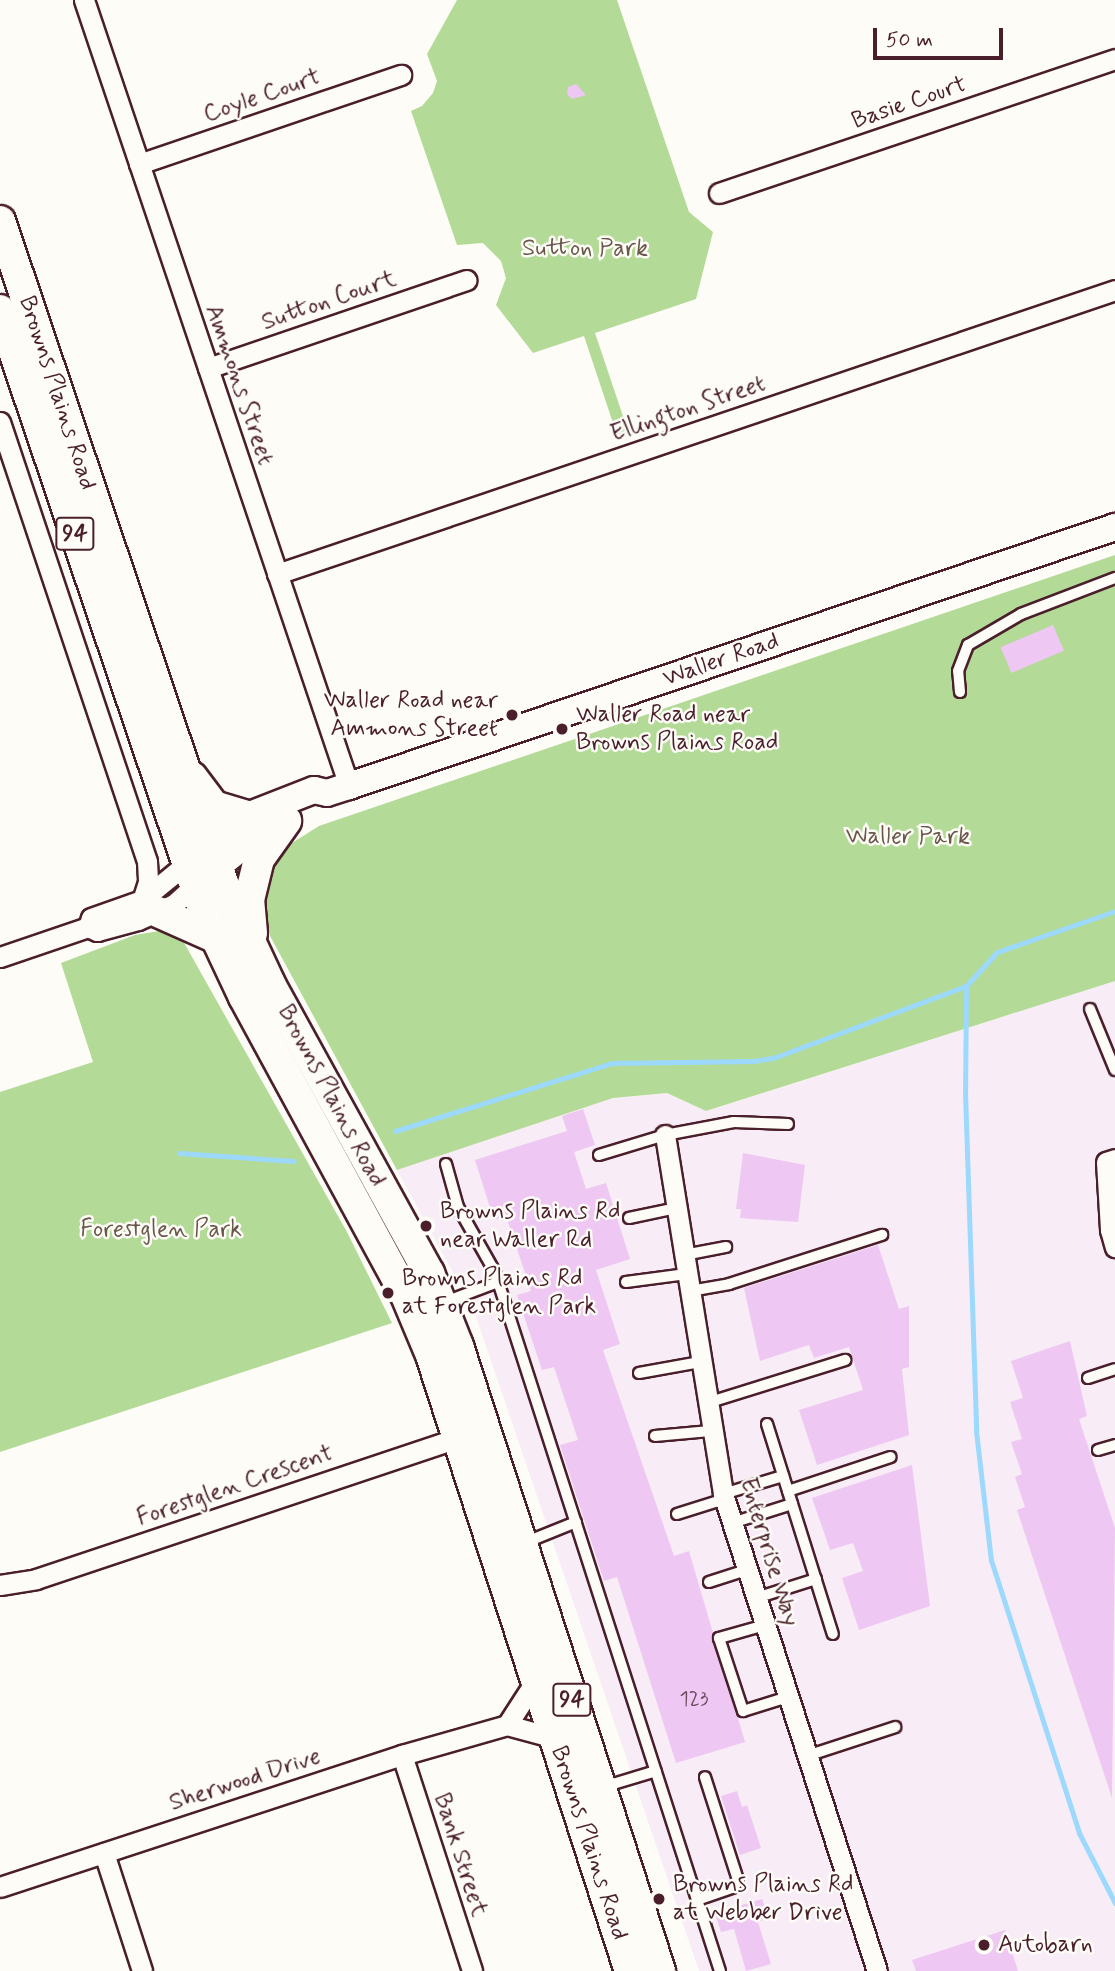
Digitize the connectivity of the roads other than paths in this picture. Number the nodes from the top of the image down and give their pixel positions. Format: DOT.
graph roads {
  1 [pos="83,0"];
  2 [pos="1115,59"];
  3 [pos="401,75"];
  4 [pos="139,164"];
  5 [pos="719,193"];
  6 [pos="0,221"];
  7 [pos="466,280"];
  8 [pos="1115,290"];
  9 [pos="0,310"];
  10 [pos="208,368"];
  11 [pos="0,422"];
  12 [pos="1115,527"];
  13 [pos="277,574"];
  14 [pos="1115,578"];
  15 [pos="960,692"];
  16 [pos="177,753"];
  17 [pos="338,789"];
  18 [pos="247,816"];
  19 [pos="286,821"];
  20 [pos="201,865"];
  21 [pos="150,906"];
  22 [pos="215,937"];
  23 [pos="253,949"];
  24 [pos="0,957"];
  25 [pos="1090,1009"];
  26 [pos="1115,1070"];
  27 [pos="788,1124"];
  28 [pos="665,1135"];
  29 [pos="599,1156"];
  30 [pos="1115,1160"];
  31 [pos="446,1164"];
  32 [pos="676,1208"];
  33 [pos="629,1218"];
  34 [pos="881,1235"];
  35 [pos="726,1247"];
  36 [pos="1115,1247"];
  37 [pos="686,1274"];
  38 [pos="498,1282"];
  39 [pos="626,1282"];
  40 [pos="441,1303"];
  41 [pos="845,1360"];
  42 [pos="700,1362"];
  43 [pos="1115,1369"];
  44 [pos="639,1373"];
  45 [pos="1088,1378"];
  46 [pos="706,1404"];
  47 [pos="767,1424"];
  48 [pos="710,1431"];
  49 [pos="471,1433"];
  50 [pos="655,1436"];
  51 [pos="1115,1445"];
  52 [pos="1098,1450"];
  53 [pos="891,1457"];
  54 [pos="783,1476"];
  55 [pos="788,1490"];
  56 [pos="724,1496"];
  57 [pos="792,1504"];
  58 [pos="677,1514"];
  59 [pos="576,1522"];
  60 [pos="732,1523"];
  61 [pos="523,1543"];
  62 [pos="747,1570"];
  63 [pos="816,1579"];
  64 [pos="709,1582"];
  65 [pos="0,1585"];
  66 [pos="757,1598"];
  67 [pos="765,1625"];
  68 [pos="833,1634"];
  69 [pos="536,1680"];
  70 [pos="788,1697"];
  71 [pos="507,1725"];
  72 [pos="895,1727"];
  73 [pos="555,1738"];
  74 [pos="401,1755"];
  75 [pos="807,1756"];
  76 [pos="656,1771"];
  77 [pos="705,1777"];
  78 [pos="600,1788"];
  79 [pos="104,1853"];
  80 [pos="0,1887"];
  81 [pos="697,1900"];
  82 [pos="142,1971"];
  83 [pos="472,1971"];
  84 [pos="630,1971"];
  85 [pos="660,1971"];
  86 [pos="720,1971"];
  87 [pos="877,1971"];
  1 -- 4 [label="street, Ammons Street"];
  2 -- 5 [label="street, Basie Court"];
  3 -- 4 [label="street, Coyle Court"];
  4 -- 10 [label="street, Ammons Street"];
  6 -- 16 [label="main road, Browns Plains Road / 94"];
  7 -- 10 [label="street, Sutton Court"];
  8 -- 13 [label="street, Ellington Street"];
  9 -- 20 [label="main road, Browns Plains Road / 94"];
  10 -- 13 [label="street, Ammons Street"];
  11 -- 21 [label="street"];
  12 -- 17 [label="street, Waller Road"];
  13 -- 17 [label="street, Ammons Street"];
  14 -- 15 [label="lane"];
  16 -- 18 [label="main road"];
  16 -- 20 [label="main road, Browns Plains Road / 94"];
  17 -- 18 [label="street, Waller Road"];
  17 -- 19 [label="street, Waller Road"];
  18 -- 20 [label="street, Waller Road"];
  19 -- 20 [label="street, Waller Road"];
  19 -- 23 [label="main road"];
  20 -- 21 [label="street"];
  20 -- 22 [label="main road, Browns Plains Road / 94"];
  20 -- 23 [label="main road, Browns Plains Road / 94"];
  21 -- 22 [label="main road"];
  21 -- 24 [label="street"];
  22 -- 49 [label="main road, Browns Plains Road / 94"];
  23 -- 40 [label="main road, Browns Plains Road / 94"];
  25 -- 26 [label="lane"];
  27 -- 28 [label="lane"];
  28 -- 29 [label="lane"];
  28 -- 32 [label="street, Enterprise Way"];
  30 -- 36 [label="street"];
  31 -- 38 [label="lane"];
  32 -- 33 [label="lane"];
  32 -- 37 [label="street, Enterprise Way"];
  34 -- 37 [label="lane"];
  35 -- 37 [label="lane"];
  37 -- 39 [label="lane"];
  37 -- 42 [label="street, Enterprise Way"];
  38 -- 40 [label="lane"];
  38 -- 59 [label="lane"];
  40 -- 49 [label="main road, Browns Plains Road / 94"];
  41 -- 46 [label="lane"];
  42 -- 44 [label="lane"];
  42 -- 46 [label="street, Enterprise Way"];
  43 -- 45 [label="lane"];
  46 -- 48 [label="street, Enterprise Way"];
  47 -- 54 [label="lane"];
  48 -- 50 [label="lane"];
  48 -- 56 [label="street, Enterprise Way"];
  49 -- 61 [label="main road, Browns Plains Road / 94"];
  49 -- 65 [label="street, Forestglen Crescent"];
  49 -- 69 [label="main road, Browns Plains Road / 94"];
  51 -- 52 [label="lane"];
  53 -- 55 [label="lane"];
  54 -- 55 [label="lane"];
  54 -- 56 [label="lane"];
  55 -- 57 [label="lane"];
  56 -- 58 [label="lane"];
  56 -- 60 [label="street, Enterprise Way"];
  57 -- 60 [label="lane"];
  57 -- 63 [label="lane"];
  59 -- 61 [label="lane"];
  59 -- 76 [label="lane"];
  60 -- 62 [label="street, Enterprise Way"];
  61 -- 78 [label="main road, Browns Plains Road / 94"];
  62 -- 64 [label="lane"];
  62 -- 66 [label="street, Enterprise Way"];
  63 -- 66 [label="lane"];
  63 -- 68 [label="lane"];
  66 -- 67 [label="street, Enterprise Way"];
  67 -- 70 [label="street, Enterprise Way"];
  67 -- 70 [label="lane"];
  69 -- 71 [label="street"];
  69 -- 73 [label="main road, Browns Plains Road / 94"];
  70 -- 75 [label="street, Enterprise Way"];
  71 -- 73 [label="street"];
  71 -- 74 [label="street, Sherwood Drive"];
  72 -- 75 [label="lane"];
  73 -- 84 [label="main road, Browns Plains Road / 94"];
  74 -- 79 [label="street, Sherwood Drive"];
  74 -- 83 [label="street, Bank Street"];
  75 -- 87 [label="street, Enterprise Way"];
  76 -- 78 [label="lane"];
  76 -- 81 [label="lane"];
  77 -- 81 [label="lane"];
  78 -- 85 [label="main road, Browns Plains Road / 94"];
  79 -- 80 [label="street, Sherwood Drive"];
  79 -- 82 [label="street"];
  81 -- 86 [label="lane"];
}
